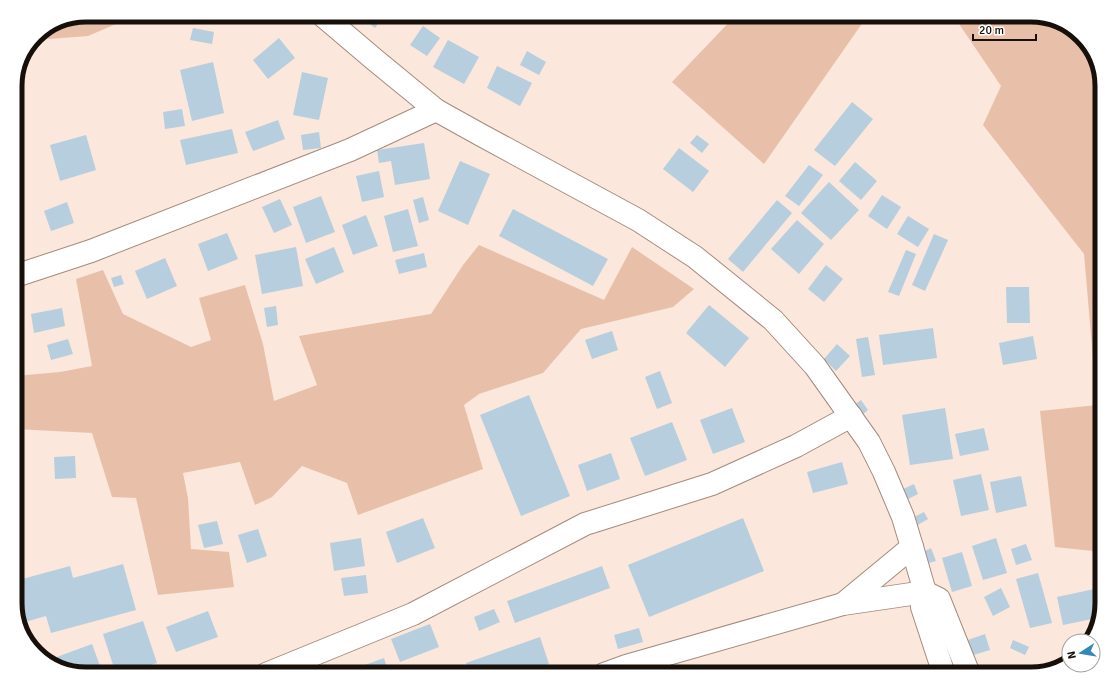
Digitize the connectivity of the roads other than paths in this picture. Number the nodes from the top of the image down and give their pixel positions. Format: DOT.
graph roads {
  1 [pos="330,22"];
  2 [pos="436,110"];
  3 [pos="22,274"];
  4 [pos="851,416"];
  5 [pos="912,547"];
  6 [pos="925,592"];
  7 [pos="843,604"];
  8 [pos="283,667"];
  9 [pos="623,667"];
  10 [pos="942,667"];
  11 [pos="966,667"];
  1 -- 2 [label="street"];
  2 -- 3 [label="street"];
  2 -- 4 [label="street"];
  4 -- 5 [label="street"];
  4 -- 8 [label="street"];
  5 -- 6 [label="street"];
  5 -- 7 [label="street"];
  6 -- 7 [label="street"];
  6 -- 10 [label="street"];
  6 -- 11 [label="street"];
  7 -- 9 [label="street"];
}
